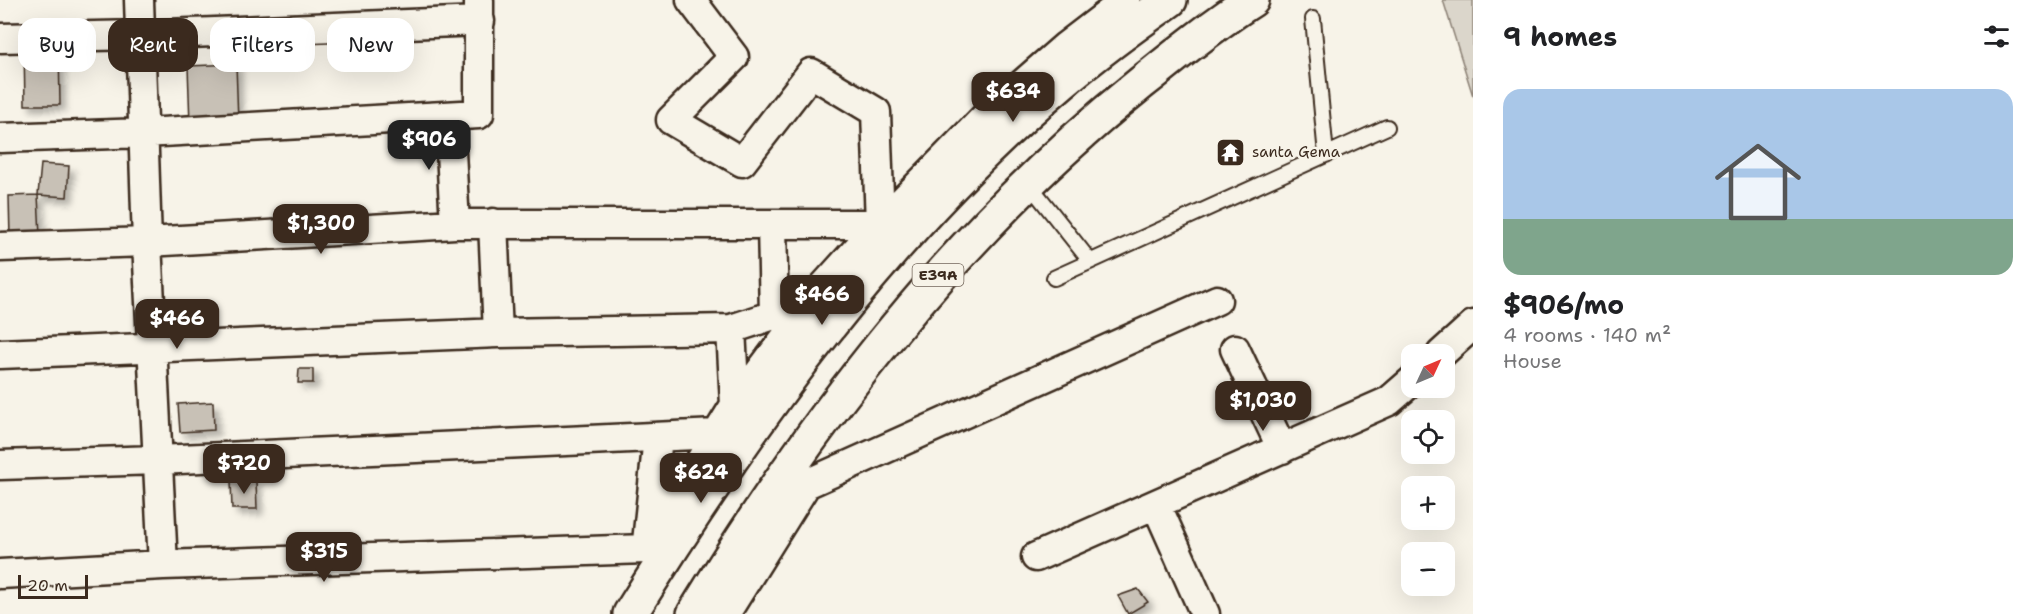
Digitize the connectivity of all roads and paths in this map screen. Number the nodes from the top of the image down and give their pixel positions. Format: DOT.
graph roads {
  1 [pos="139,0"];
  2 [pos="691,0"];
  3 [pos="1126,0"];
  4 [pos="1170,0"];
  5 [pos="1252,0"];
  6 [pos="479,10"];
  7 [pos="140,18"];
  8 [pos="1313,19"];
  9 [pos="198,31"];
  10 [pos="108,36"];
  11 [pos="0,38"];
  12 [pos="142,72"];
  13 [pos="450,116"];
  14 [pos="1387,127"];
  15 [pos="144,133"];
  16 [pos="0,138"];
  17 [pos="1326,155"];
  18 [pos="1027,182"];
  19 [pos="493,223"];
  20 [pos="455,224"];
  21 [pos="880,224"];
  22 [pos="772,225"];
  23 [pos="913,226"];
  24 [pos="147,242"];
  25 [pos="0,247"];
  26 [pos="1090,261"];
  27 [pos="1054,278"];
  28 [pos="1217,300"];
  29 [pos="1473,325"];
  30 [pos="731,329"];
  31 [pos="498,333"];
  32 [pos="1452,344"];
  33 [pos="154,348"];
  34 [pos="1235,349"];
  35 [pos="0,354"];
  36 [pos="1401,391"];
  37 [pos="735,405"];
  38 [pos="658,437"];
  39 [pos="728,440"];
  40 [pos="1282,449"];
  41 [pos="158,460"];
  42 [pos="0,465"];
  43 [pos="807,483"];
  44 [pos="764,503"];
  45 [pos="1156,504"];
  46 [pos="655,555"];
  47 [pos="1036,557"];
  48 [pos="163,565"];
  49 [pos="0,574"];
  50 [pos="630,614"];
  51 [pos="694,614"];
  52 [pos="725,614"];
  53 [pos="1205,614"];
  1 -- 7 [label="street"];
  2 -- 21 [label="street"];
  3 -- 21 [label="street"];
  4 -- 23 [label="main road"];
  5 -- 18 [label="main road, E39A"];
  6 -- 9 [label="street"];
  6 -- 13 [label="street"];
  8 -- 17 [label="lane"];
  10 -- 11 [label="street"];
  12 -- 15 [label="street"];
  13 -- 15 [label="street"];
  13 -- 20 [label="street"];
  14 -- 17 [label="lane"];
  15 -- 16 [label="street"];
  15 -- 24 [label="street"];
  17 -- 26 [label="lane"];
  18 -- 26 [label="lane"];
  18 -- 44 [label="main road, E39A"];
  19 -- 20 [label="street"];
  19 -- 22 [label="street"];
  19 -- 31 [label="street"];
  20 -- 24 [label="street"];
  21 -- 22 [label="street"];
  21 -- 23 [label="street"];
  21 -- 37 [label="street"];
  22 -- 30 [label="street"];
  23 -- 39 [label="main road"];
  24 -- 25 [label="street"];
  24 -- 33 [label="street"];
  26 -- 27 [label="lane"];
  28 -- 43 [label="street"];
  29 -- 32 [label="street"];
  30 -- 31 [label="street"];
  30 -- 37 [label="street"];
  31 -- 33 [label="street"];
  33 -- 35 [label="street"];
  33 -- 41 [label="street"];
  34 -- 40 [label="street"];
  36 -- 40 [label="street"];
  37 -- 39 [label="street"];
  38 -- 39 [label="street"];
  38 -- 41 [label="street"];
  38 -- 46 [label="street"];
  39 -- 46 [label="main road"];
  40 -- 45 [label="street"];
  41 -- 42 [label="street"];
  41 -- 48 [label="street"];
  43 -- 44 [label="street"];
  43 -- 52 [label="street"];
  44 -- 51 [label="main road, E39A"];
  45 -- 47 [label="street"];
  45 -- 53 [label="street"];
  46 -- 48 [label="street"];
  46 -- 50 [label="main road"];
  48 -- 49 [label="street"];
}
